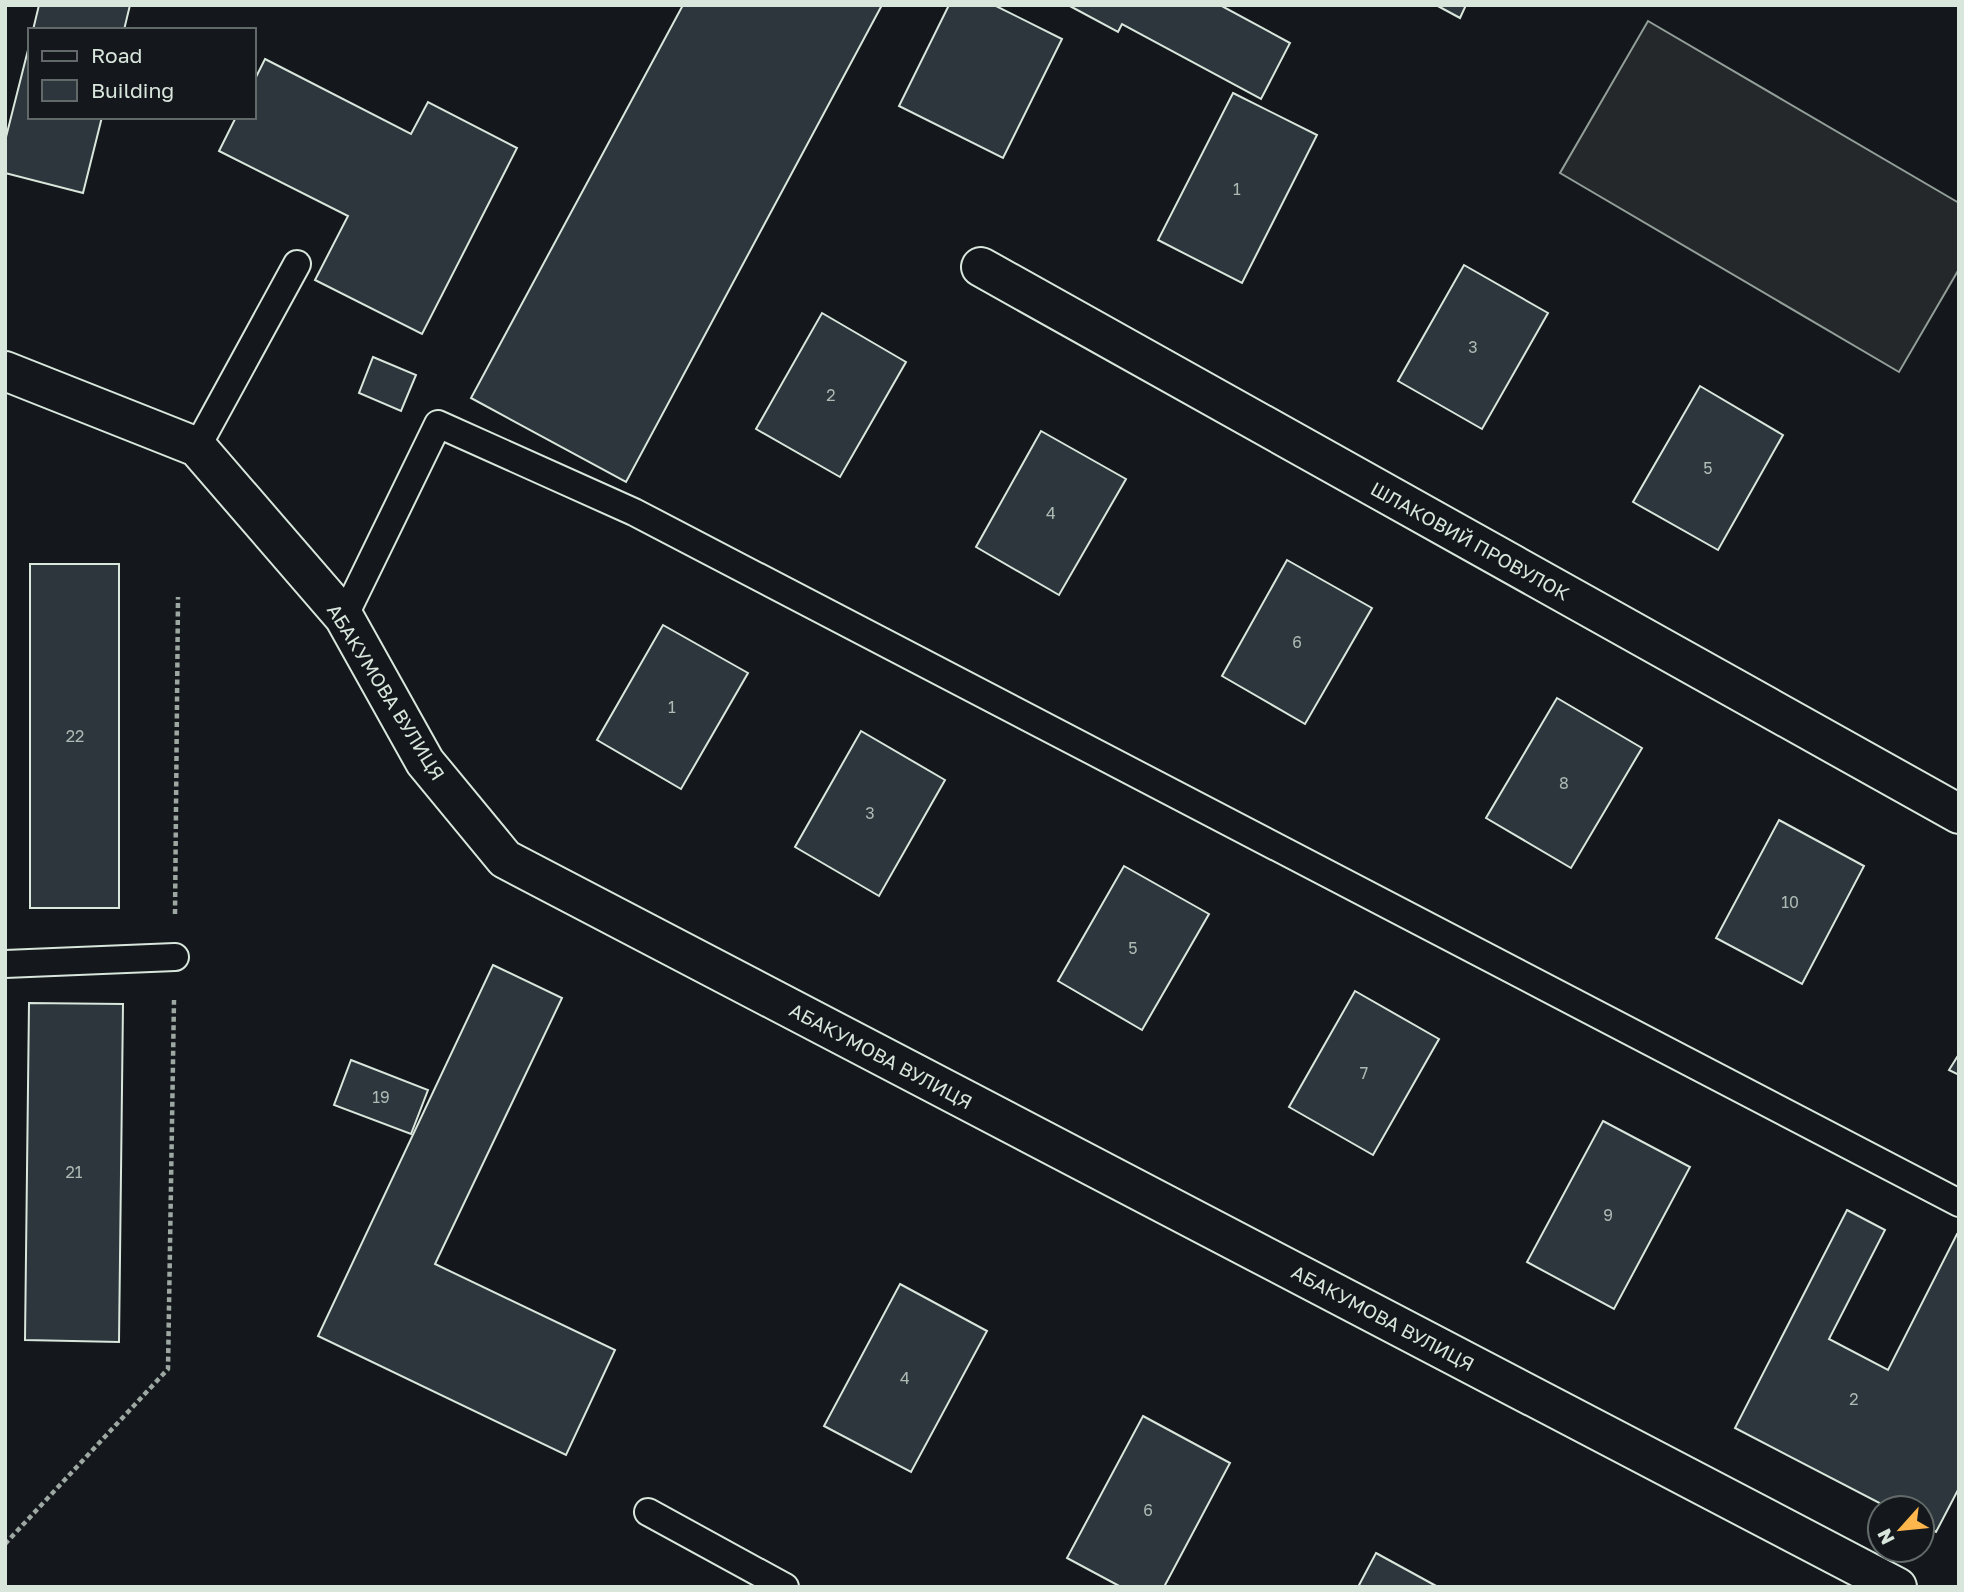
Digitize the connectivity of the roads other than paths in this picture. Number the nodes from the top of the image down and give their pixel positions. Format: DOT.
graph roads {
  1 [pos="297,264"];
  2 [pos="981,267"];
  3 [pos="5,371"];
  4 [pos="197,447"];
  5 [pos="344,617"];
  6 [pos="1959,814"];
  7 [pos="175,957"];
  8 [pos="5,964"];
  9 [pos="1959,1203"];
  10 [pos="648,1512"];
  11 [pos="785,1587"];
  12 [pos="1897,1587"];
  1 -- 4 [label="lane"];
  2 -- 6 [label="street, ШЛАКОВИЙ ПРОВУЛОК"];
  3 -- 4 [label="street, АБАКУМОВА ВУЛИЦЯ"];
  4 -- 5 [label="street, АБАКУМОВА ВУЛИЦЯ"];
  5 -- 9 [label="lane"];
  5 -- 12 [label="street, АБАКУМОВА ВУЛИЦЯ"];
  7 -- 8 [label="lane"];
  10 -- 11 [label="lane"];
}
